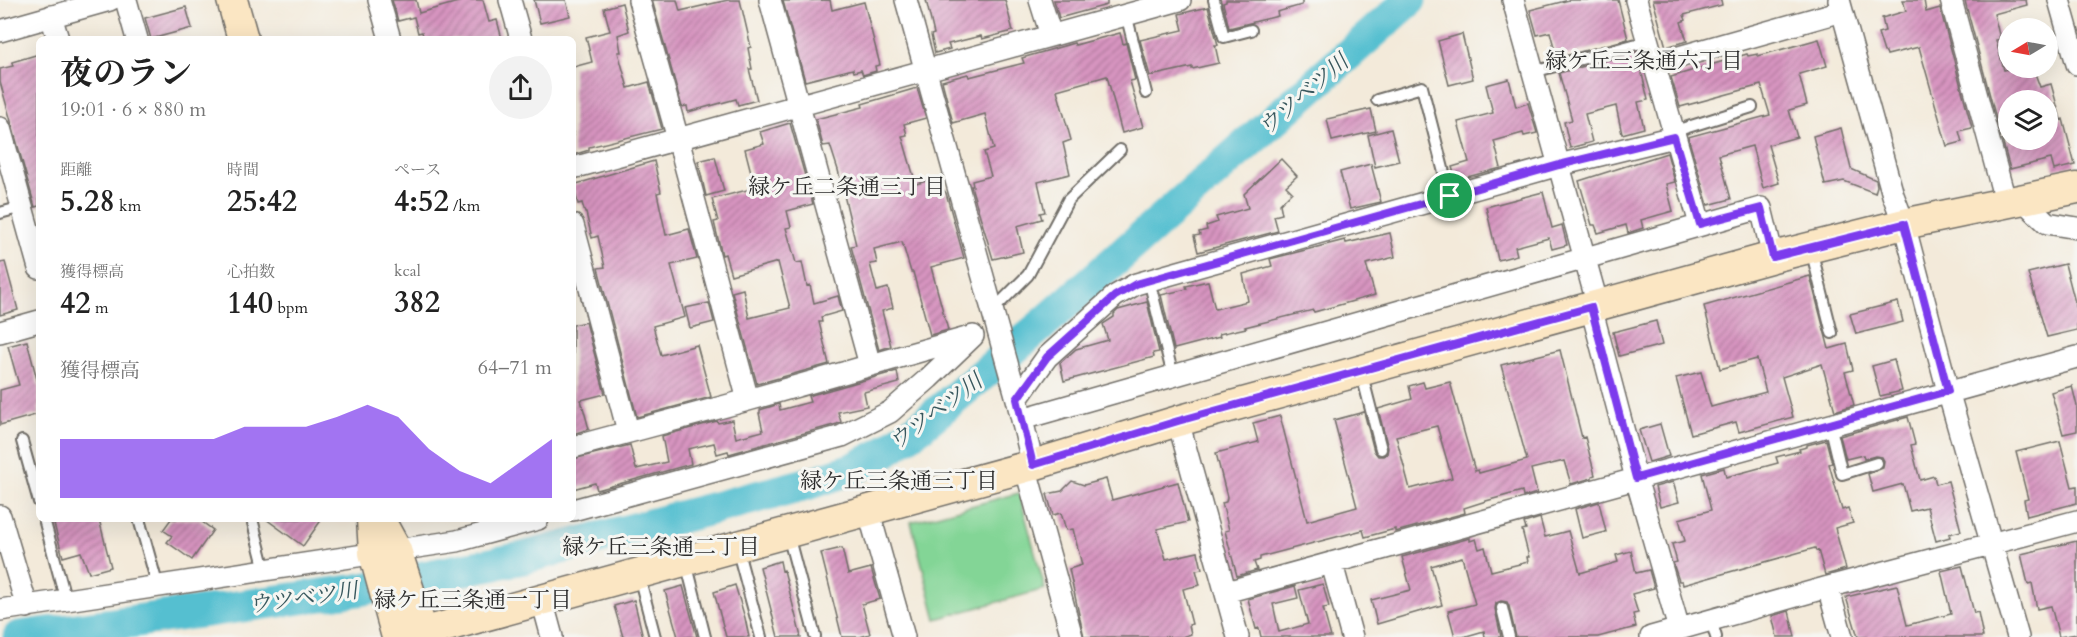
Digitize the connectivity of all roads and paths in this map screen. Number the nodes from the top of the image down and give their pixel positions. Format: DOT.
graph roads {
  1 [pos="110,0"];
  2 [pos="126,0"];
  3 [pos="232,0"];
  4 [pos="379,0"];
  5 [pos="510,0"];
  6 [pos="639,0"];
  7 [pos="771,0"];
  8 [pos="906,0"];
  9 [pos="1040,0"];
  10 [pos="1214,0"];
  11 [pos="1513,0"];
  12 [pos="1636,0"];
  13 [pos="1951,0"];
  14 [pos="2059,0"];
  15 [pos="1173,1"];
  16 [pos="1840,6"];
  17 [pos="1126,15"];
  18 [pos="51,16"];
  19 [pos="1251,30"];
  20 [pos="0,31"];
  21 [pos="1050,34"];
  22 [pos="57,36"];
  23 [pos="136,36"];
  24 [pos="242,36"];
  25 [pos="389,36"];
  26 [pos="520,36"];
  27 [pos="1648,41"];
  28 [pos="1654,64"];
  29 [pos="2077,64"];
  30 [pos="926,69"];
  31 [pos="1533,72"];
  32 [pos="1146,93"];
  33 [pos="1377,100"];
  34 [pos="800,105"];
  35 [pos="1752,107"];
  36 [pos="0,128"];
  37 [pos="1673,134"];
  38 [pos="678,139"];
  39 [pos="1120,150"];
  40 [pos="1559,165"];
  41 [pos="576,167"];
  42 [pos="2077,188"];
  43 [pos="1450,196"];
  44 [pos="2014,202"];
  45 [pos="22,207"];
  46 [pos="0,213"];
  47 [pos="1700,224"];
  48 [pos="1904,224"];
  49 [pos="2077,228"];
  50 [pos="576,236"];
  51 [pos="1810,247"];
  52 [pos="36,257"];
  53 [pos="1773,257"];
  54 [pos="1585,258"];
  55 [pos="1149,280"];
  56 [pos="1595,307"];
  57 [pos="36,322"];
  58 [pos="995,324"];
  59 [pos="0,332"];
  60 [pos="1832,333"];
  61 [pos="973,336"];
  62 [pos="2077,357"];
  63 [pos="870,365"];
  64 [pos="1361,371"];
  65 [pos="1173,376"];
  66 [pos="1948,391"];
  67 [pos="748,400"];
  68 [pos="1017,400"];
  69 [pos="1178,421"];
  70 [pos="1830,424"];
  71 [pos="628,431"];
  72 [pos="22,441"];
  73 [pos="576,446"];
  74 [pos="1381,449"];
  75 [pos="1877,463"];
  76 [pos="1029,466"];
  77 [pos="1636,478"];
  78 [pos="36,491"];
  79 [pos="576,509"];
  80 [pos="868,509"];
  81 [pos="0,516"];
  82 [pos="2077,521"];
  83 [pos="45,522"];
  84 [pos="139,522"];
  85 [pos="253,522"];
  86 [pos="373,522"];
  87 [pos="380,522"];
  88 [pos="527,522"];
  89 [pos="787,531"];
  90 [pos="1991,544"];
  91 [pos="736,546"];
  92 [pos="387,559"];
  93 [pos="685,560"];
  94 [pos="1332,564"];
  95 [pos="265,570"];
  96 [pos="638,573"];
  97 [pos="158,587"];
  98 [pos="1828,587"];
  99 [pos="1226,592"];
  100 [pos="542,600"];
  101 [pos="66,601"];
  102 [pos="27,607"];
  103 [pos="1502,608"];
  104 [pos="0,610"];
  105 [pos="1713,628"];
  106 [pos="409,629"];
  107 [pos="1679,629"];
  108 [pos="816,636"];
  109 [pos="552,637"];
  110 [pos="655,637"];
  111 [pos="705,637"];
  112 [pos="761,637"];
  113 [pos="904,637"];
  114 [pos="1072,637"];
  115 [pos="1238,637"];
  116 [pos="1352,637"];
  117 [pos="1509,637"];
  118 [pos="1651,637"];
  119 [pos="1842,637"];
  120 [pos="2018,637"];
  1 -- 18 [label="street"];
  2 -- 23 [label="street"];
  3 -- 24 [label="street"];
  4 -- 25 [label="street"];
  5 -- 26 [label="street"];
  6 -- 38 [label="street"];
  7 -- 34 [label="street"];
  8 -- 30 [label="street"];
  9 -- 21 [label="street"];
  10 -- 19 [label="lane"];
  11 -- 31 [label="street"];
  12 -- 27 [label="street"];
  13 -- 44 [label="street"];
  14 -- 29 [label="street"];
  15 -- 17 [label="street"];
  16 -- 28 [label="street"];
  16 -- 48 [label="street"];
  17 -- 21 [label="street"];
  17 -- 32 [label="lane"];
  18 -- 20 [label="street"];
  18 -- 22 [label="street"];
  21 -- 30 [label="street"];
  27 -- 28 [label="street"];
  27 -- 31 [label="lane"];
  28 -- 37 [label="street"];
  30 -- 34 [label="street"];
  30 -- 58 [label="street"];
  31 -- 40 [label="street"];
  33 -- 43 [label="lane"];
  34 -- 38 [label="street"];
  34 -- 63 [label="street"];
  35 -- 37 [label="lane"];
  36 -- 45 [label="street"];
  37 -- 40 [label="street"];
  37 -- 47 [label="street"];
  38 -- 41 [label="street"];
  38 -- 67 [label="street"];
  39 -- 58 [label="lane"];
  40 -- 43 [label="street"];
  40 -- 54 [label="street"];
  42 -- 44 [label="street"];
  43 -- 55 [label="street"];
  44 -- 48 [label="street"];
  44 -- 49 [label="street"];
  45 -- 46 [label="lane"];
  45 -- 52 [label="street"];
  47 -- 53 [label="street"];
  47 -- 54 [label="street"];
  48 -- 51 [label="street"];
  48 -- 66 [label="street"];
  50 -- 71 [label="street"];
  51 -- 53 [label="street"];
  51 -- 60 [label="lane"];
  53 -- 56 [label="street"];
  54 -- 56 [label="street"];
  54 -- 65 [label="street"];
  55 -- 65 [label="lane"];
  55 -- 68 [label="street"];
  56 -- 64 [label="street"];
  56 -- 77 [label="street"];
  57 -- 59 [label="street"];
  58 -- 61 [label="street"];
  58 -- 68 [label="street"];
  61 -- 63 [label="street"];
  61 -- 79 [label="street"];
  62 -- 66 [label="street"];
  63 -- 67 [label="street"];
  64 -- 69 [label="street"];
  64 -- 74 [label="lane"];
  65 -- 68 [label="street"];
  66 -- 70 [label="street"];
  66 -- 90 [label="street"];
  67 -- 71 [label="street"];
  68 -- 76 [label="street"];
  69 -- 76 [label="street"];
  69 -- 99 [label="street"];
  70 -- 75 [label="lane"];
  70 -- 77 [label="street"];
  71 -- 73 [label="street"];
  72 -- 78 [label="lane"];
  76 -- 80 [label="street"];
  76 -- 114 [label="street"];
  77 -- 94 [label="street"];
  77 -- 107 [label="street"];
  80 -- 89 [label="street"];
  80 -- 113 [label="street"];
  81 -- 102 [label="street"];
  82 -- 90 [label="street"];
  83 -- 101 [label="lane"];
  84 -- 97 [label="lane"];
  85 -- 95 [label="lane"];
  86 -- 92 [label="street"];
  87 -- 92 [label="street"];
  88 -- 92 [label="street"];
  89 -- 91 [label="street"];
  89 -- 108 [label="lane"];
  90 -- 98 [label="street"];
  90 -- 120 [label="street"];
  91 -- 93 [label="street"];
  91 -- 112 [label="lane"];
  92 -- 95 [label="street"];
  92 -- 106 [label="street"];
  93 -- 96 [label="street"];
  93 -- 111 [label="lane"];
  94 -- 99 [label="street"];
  94 -- 116 [label="street"];
  95 -- 97 [label="street"];
  96 -- 100 [label="street"];
  96 -- 110 [label="lane"];
  97 -- 101 [label="street"];
  98 -- 105 [label="street"];
  98 -- 119 [label="street"];
  99 -- 115 [label="street"];
  100 -- 106 [label="street"];
  100 -- 109 [label="street"];
  101 -- 102 [label="street"];
  102 -- 104 [label="street"];
  103 -- 117 [label="lane"];
  105 -- 107 [label="street"];
  107 -- 118 [label="street"];
}
